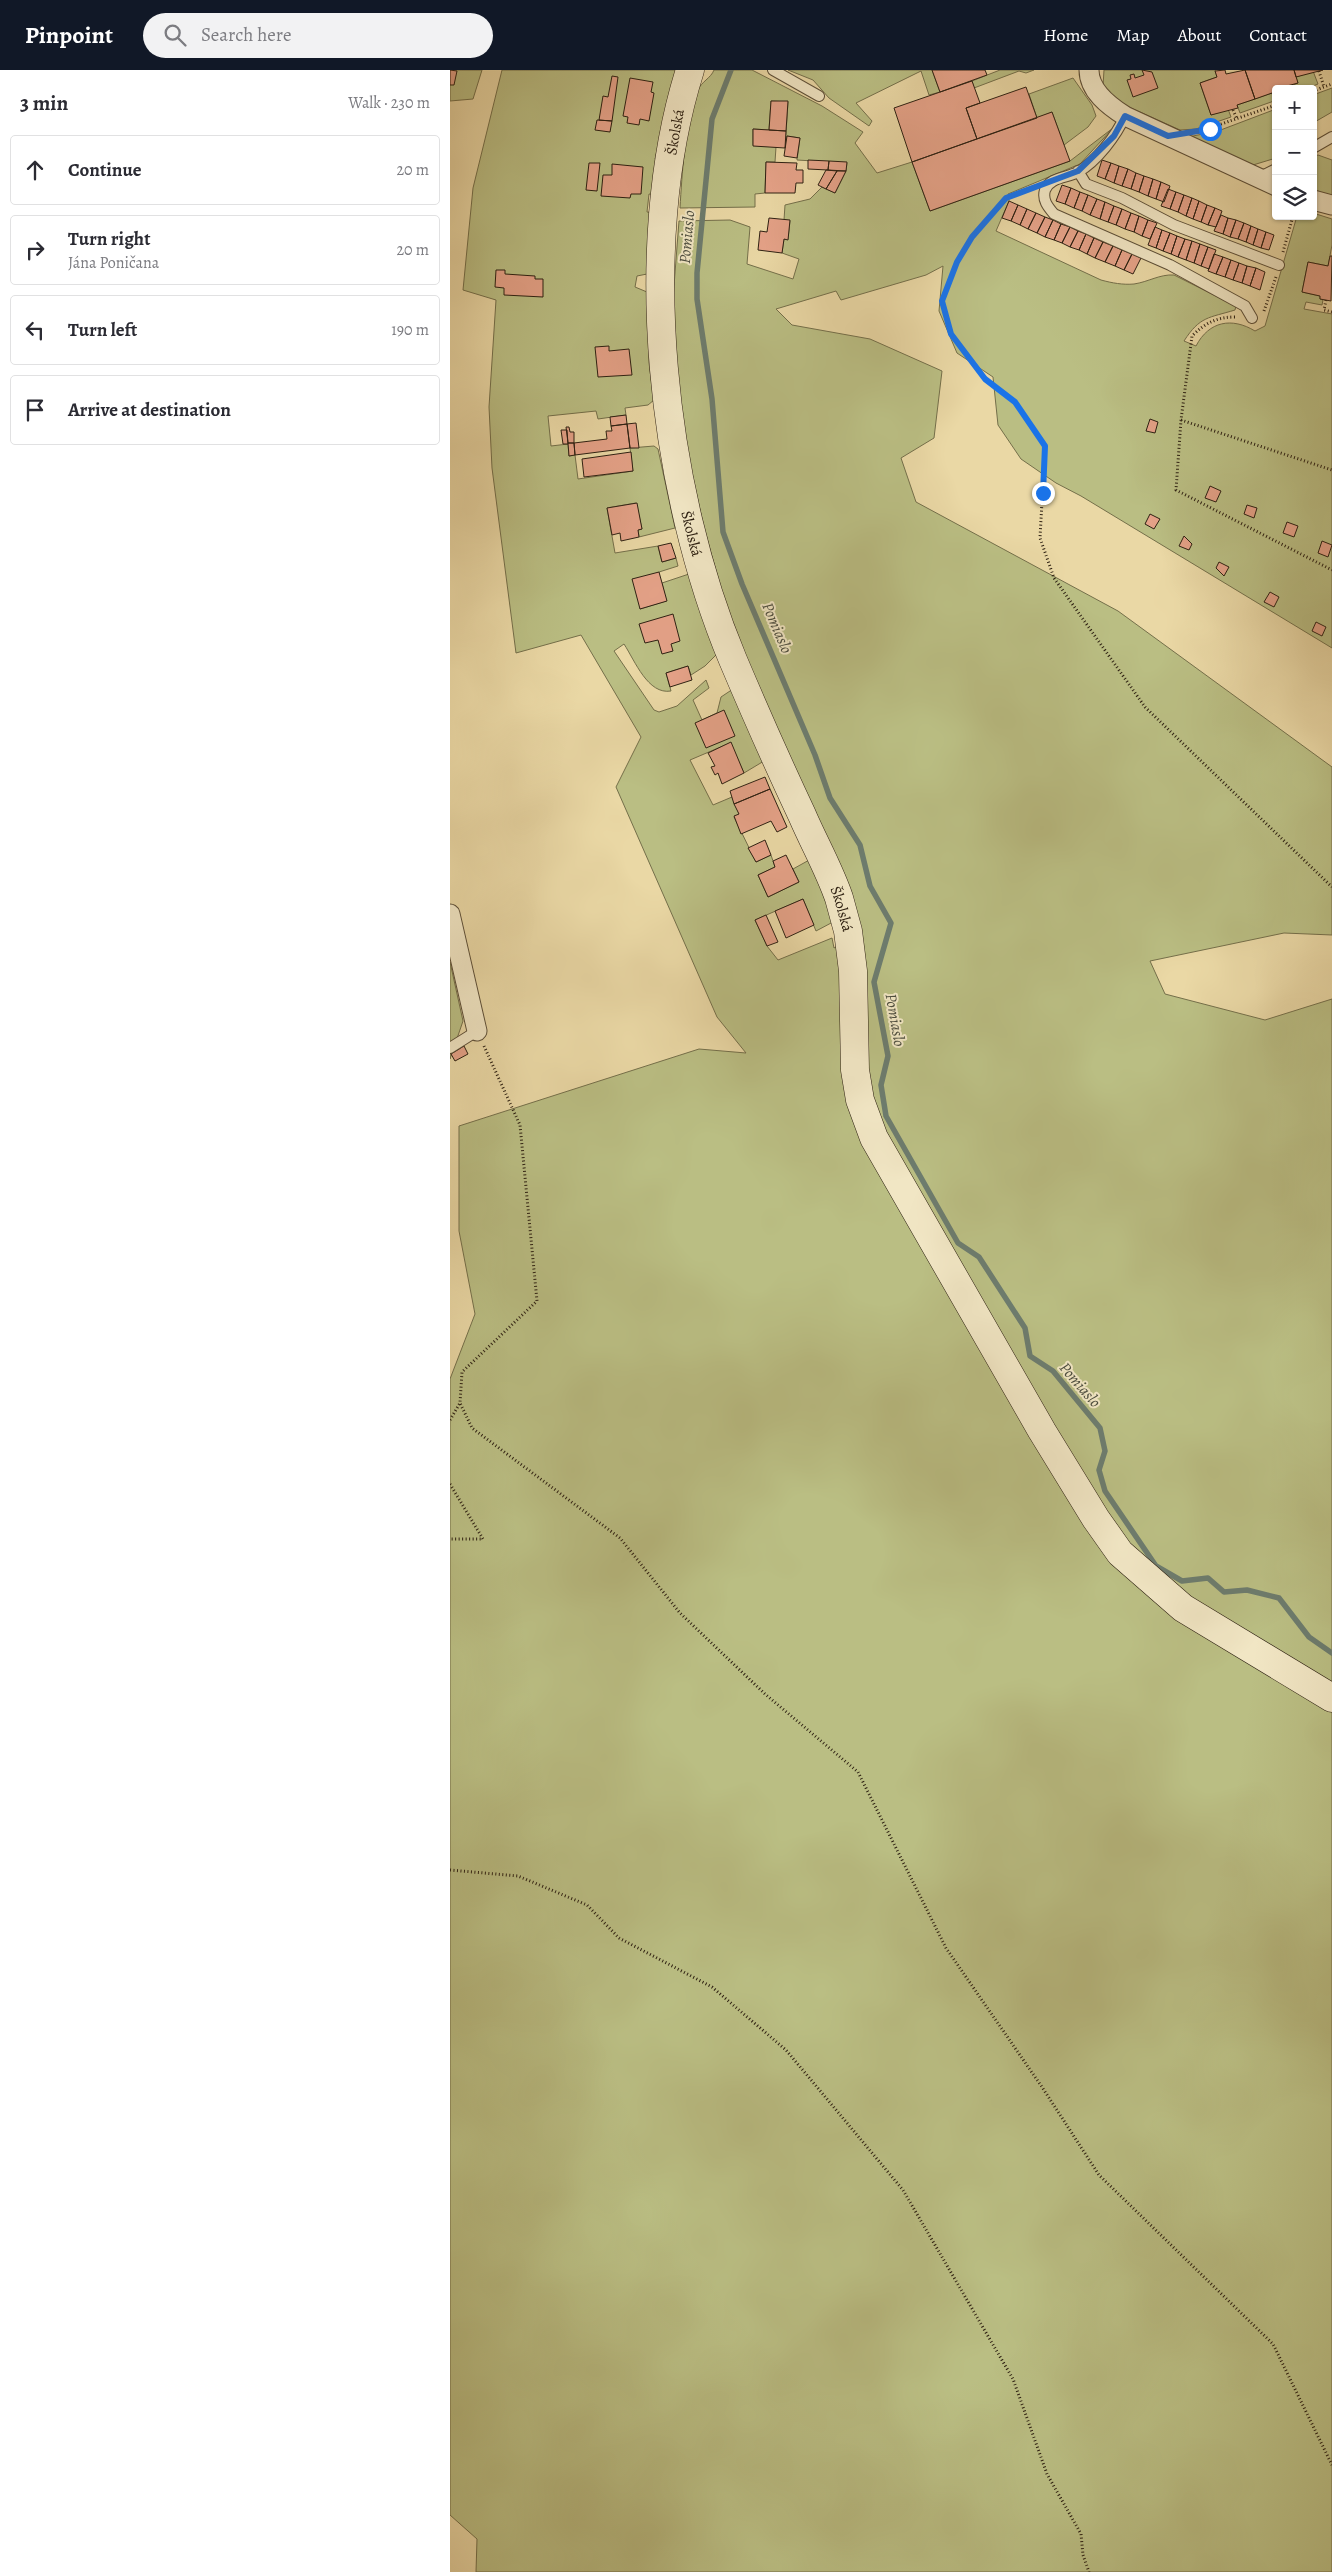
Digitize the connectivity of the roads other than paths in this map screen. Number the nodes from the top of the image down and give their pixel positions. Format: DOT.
graph roads {
  1 [pos="690,70"];
  2 [pos="773,70"];
  3 [pos="1088,70"];
  4 [pos="819,96"];
  5 [pos="1125,116"];
  6 [pos="1332,137"];
  7 [pos="1317,146"];
  8 [pos="1078,171"];
  9 [pos="1272,171"];
  10 [pos="1258,178"];
  11 [pos="1272,184"];
  12 [pos="1317,201"];
  13 [pos="1332,205"];
  14 [pos="1279,265"];
  15 [pos="1252,318"];
  16 [pos="450,914"];
  17 [pos="477,1031"];
  18 [pos="450,1048"];
  19 [pos="1332,1698"];
  1 -- 19 [label="street, Školská"];
  2 -- 4 [label="lane"];
  3 -- 5 [label="street"];
  5 -- 8 [label="lane"];
  5 -- 10 [label="street"];
  6 -- 7 [label="lane"];
  8 -- 14 [label="lane"];
  8 -- 15 [label="lane"];
  9 -- 10 [label="lane"];
  10 -- 11 [label="street"];
  12 -- 13 [label="street"];
  16 -- 17 [label="street"];
  17 -- 18 [label="lane"];
}
